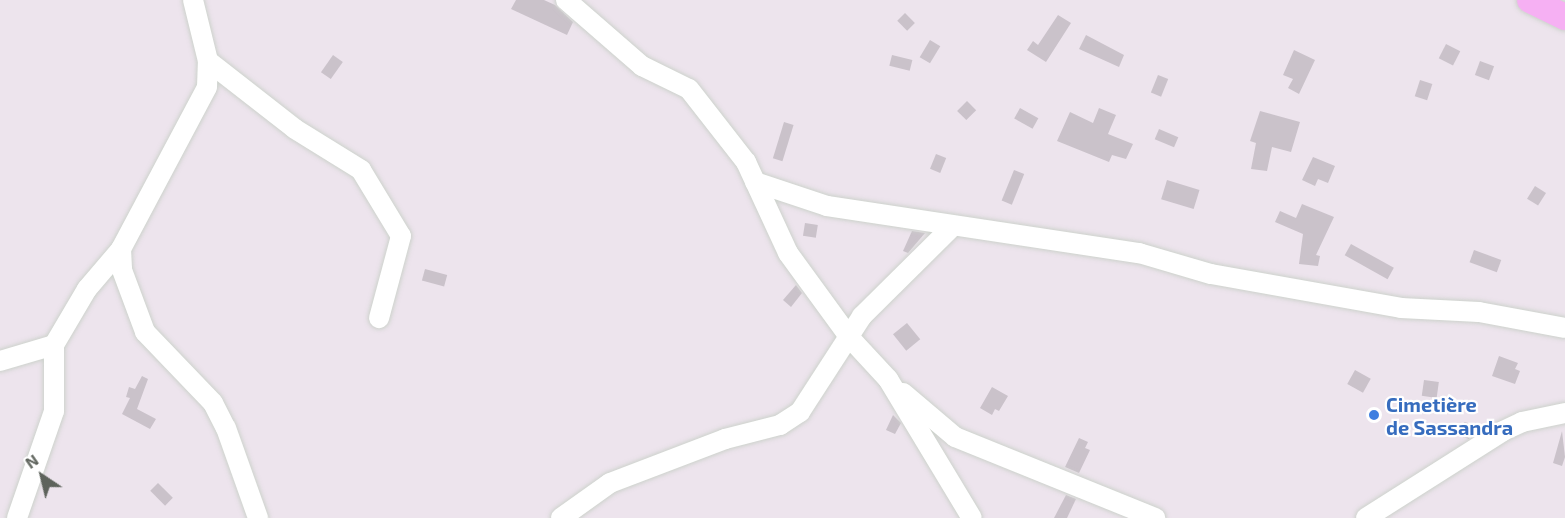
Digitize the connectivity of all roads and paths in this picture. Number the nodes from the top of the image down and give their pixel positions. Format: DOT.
graph roads {
  1 [pos="193,0"];
  2 [pos="566,0"];
  3 [pos="1530,0"];
  4 [pos="1565,17"];
  5 [pos="208,61"];
  6 [pos="755,182"];
  7 [pos="952,227"];
  8 [pos="121,249"];
  9 [pos="379,318"];
  10 [pos="1565,328"];
  11 [pos="850,338"];
  12 [pos="54,345"];
  13 [pos="0,361"];
  14 [pos="888,379"];
  15 [pos="1565,413"];
  16 [pos="16,518"];
  17 [pos="258,518"];
  18 [pos="561,518"];
  19 [pos="972,518"];
  20 [pos="1155,518"];
  21 [pos="1366,518"];
  1 -- 5 [label="street"];
  2 -- 6 [label="street"];
  3 -- 4 [label="main road"];
  5 -- 8 [label="street"];
  5 -- 9 [label="street"];
  6 -- 7 [label="street"];
  6 -- 11 [label="street"];
  7 -- 10 [label="street"];
  7 -- 11 [label="street"];
  8 -- 12 [label="street"];
  8 -- 17 [label="street"];
  11 -- 14 [label="street"];
  11 -- 18 [label="street"];
  12 -- 13 [label="street"];
  12 -- 16 [label="street"];
  14 -- 19 [label="street"];
  14 -- 20 [label="street"];
  15 -- 21 [label="street"];
}
